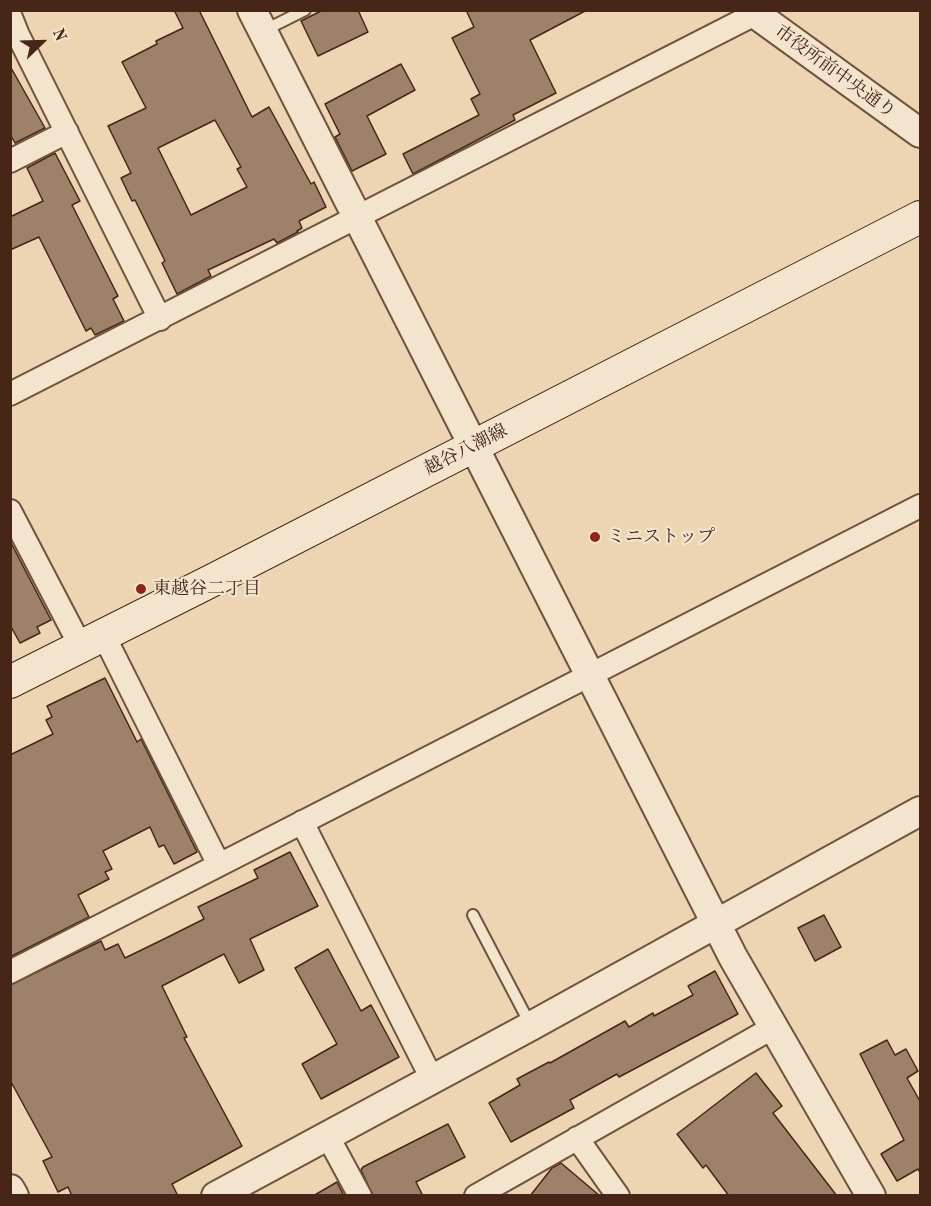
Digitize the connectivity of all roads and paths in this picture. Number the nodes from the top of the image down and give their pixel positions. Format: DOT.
graph roads {
  1 [pos="305,10"];
  2 [pos="756,12"];
  3 [pos="10,15"];
  4 [pos="257,21"];
  5 [pos="67,132"];
  6 [pos="921,133"];
  7 [pos="10,161"];
  8 [pos="921,217"];
  9 [pos="358,218"];
  10 [pos="160,319"];
  11 [pos="10,394"];
  12 [pos="474,446"];
  13 [pos="921,506"];
  14 [pos="10,511"];
  15 [pos="93,642"];
  16 [pos="588,674"];
  17 [pos="10,682"];
  18 [pos="921,811"];
  19 [pos="302,822"];
  20 [pos="219,865"];
  21 [pos="473,915"];
  22 [pos="716,923"];
  23 [pos="10,972"];
  24 [pos="531,1026"];
  25 [pos="774,1027"];
  26 [pos="432,1079"];
  27 [pos="327,1135"];
  28 [pos="577,1138"];
  29 [pos="10,1189"];
  30 [pos="870,1195"];
  31 [pos="14,1196"];
  32 [pos="216,1196"];
  33 [pos="360,1196"];
  34 [pos="476,1196"];
  35 [pos="618,1196"];
  1 -- 4 [label="lane"];
  2 -- 6 [label="street, 市役所前中央通り"];
  2 -- 9 [label="street"];
  3 -- 5 [label="street"];
  4 -- 9 [label="street"];
  5 -- 7 [label="street"];
  5 -- 10 [label="street"];
  8 -- 12 [label="main road, 越谷八潮線"];
  9 -- 10 [label="street"];
  9 -- 12 [label="street"];
  10 -- 11 [label="street"];
  12 -- 15 [label="main road, 越谷八潮線"];
  12 -- 16 [label="street"];
  13 -- 16 [label="street"];
  14 -- 15 [label="street"];
  15 -- 17 [label="main road, 越谷八潮線"];
  15 -- 20 [label="street"];
  16 -- 19 [label="street"];
  16 -- 22 [label="street"];
  18 -- 22 [label="street"];
  19 -- 20 [label="street"];
  19 -- 26 [label="street"];
  20 -- 23 [label="street"];
  21 -- 24 [label="lane"];
  22 -- 24 [label="street"];
  22 -- 25 [label="street"];
  24 -- 26 [label="street"];
  25 -- 28 [label="street"];
  25 -- 30 [label="street"];
  26 -- 27 [label="street"];
  27 -- 32 [label="street"];
  27 -- 33 [label="street"];
  28 -- 34 [label="street"];
  28 -- 35 [label="street"];
  29 -- 31 [label="street"];
}
